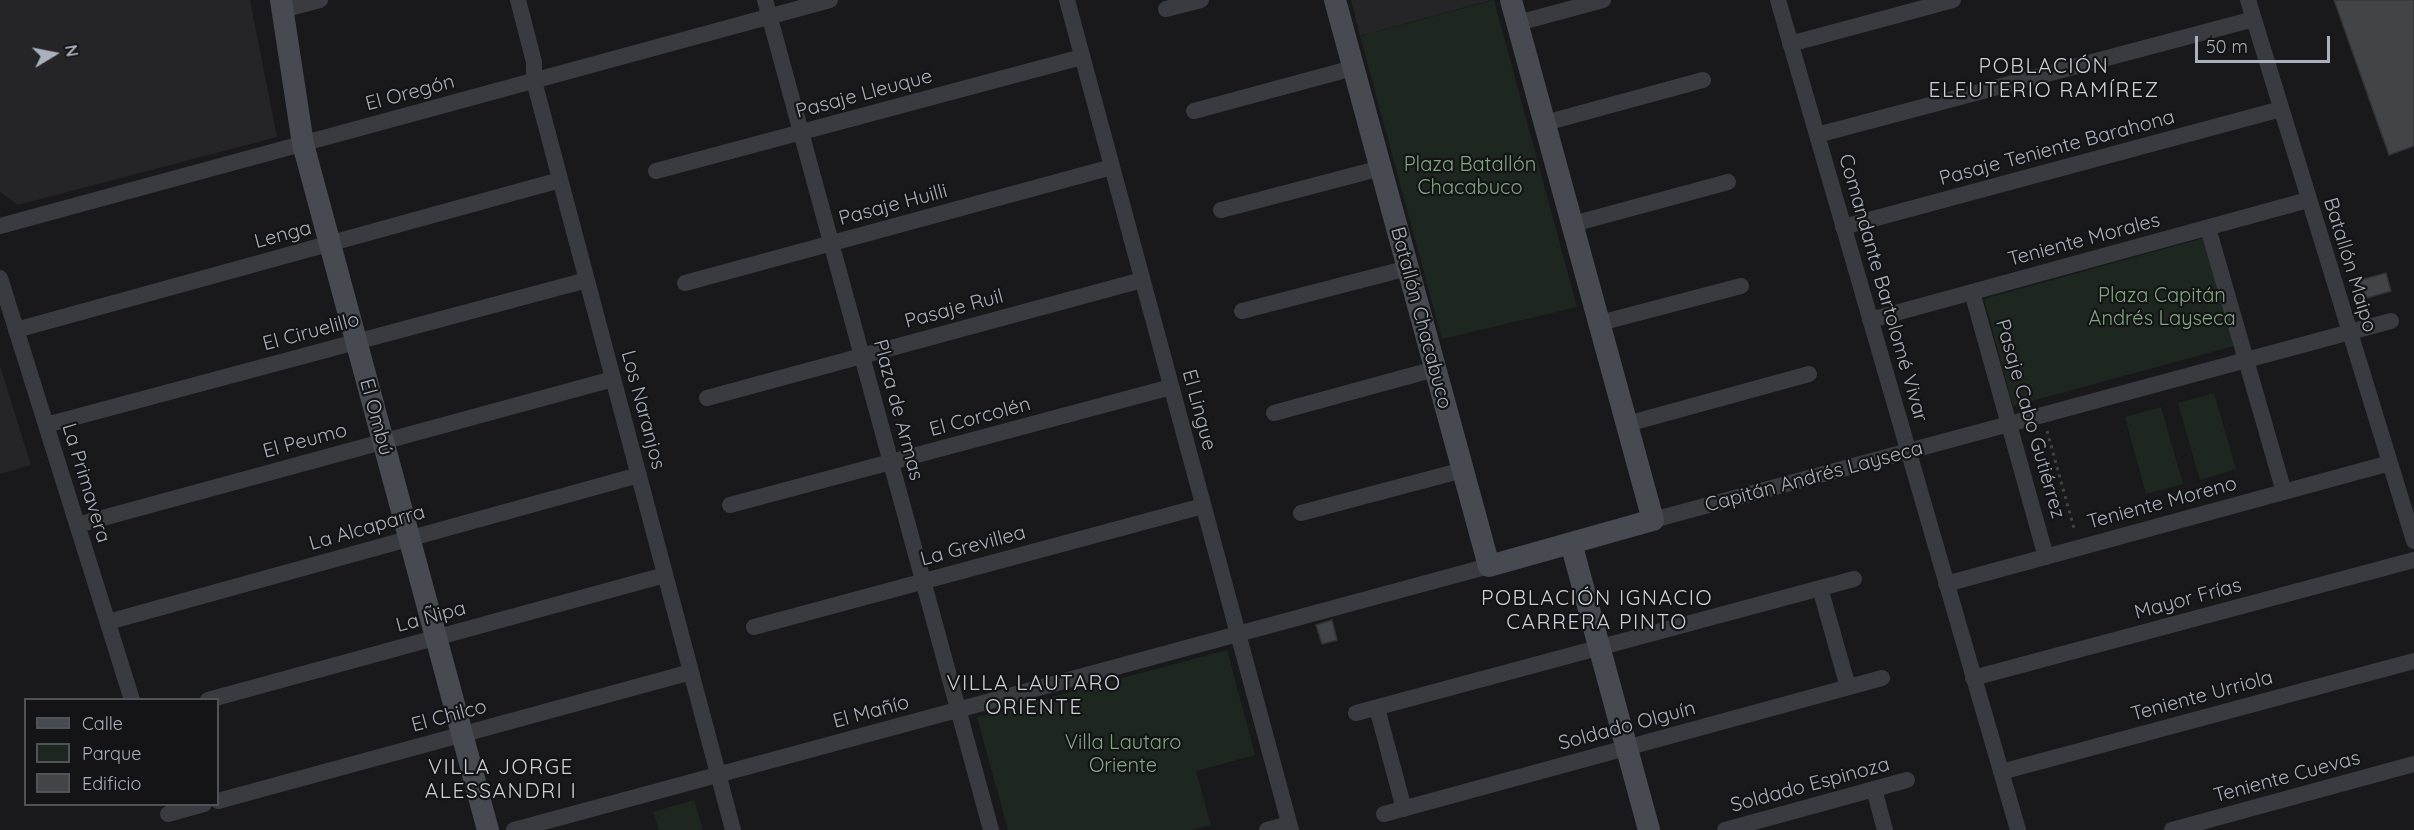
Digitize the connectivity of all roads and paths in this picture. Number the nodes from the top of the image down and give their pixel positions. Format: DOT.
graph roads {
  1 [pos="320,0"];
  2 [pos="518,0"];
  3 [pos="765,0"];
  4 [pos="830,0"];
  5 [pos="1067,0"];
  6 [pos="1201,0"];
  7 [pos="1335,0"];
  8 [pos="1512,0"];
  9 [pos="1603,0"];
  10 [pos="1778,0"];
  11 [pos="1953,0"];
  12 [pos="2248,0"];
  13 [pos="282,5"];
  14 [pos="1167,9"];
  15 [pos="770,17"];
  16 [pos="2254,19"];
  17 [pos="1518,23"];
  18 [pos="1790,44"];
  19 [pos="1082,57"];
  20 [pos="1353,68"];
  21 [pos="1703,80"];
  22 [pos="534,81"];
  23 [pos="2281,109"];
  24 [pos="1194,111"];
  25 [pos="1545,123"];
  26 [pos="801,132"];
  27 [pos="1816,135"];
  28 [pos="303,144"];
  29 [pos="1112,167"];
  30 [pos="1381,168"];
  31 [pos="656,171"];
  32 [pos="560,180"];
  33 [pos="1728,182"];
  34 [pos="2308,200"];
  35 [pos="1221,210"];
  36 [pos="1573,224"];
  37 [pos="0,226"];
  38 [pos="1843,227"];
  39 [pos="2208,228"];
  40 [pos="831,243"];
  41 [pos="330,244"];
  42 [pos="1408,268"];
  43 [pos="0,278"];
  44 [pos="587,280"];
  45 [pos="1143,280"];
  46 [pos="685,283"];
  47 [pos="1741,286"];
  48 [pos="1972,292"];
  49 [pos="1242,311"];
  50 [pos="1870,320"];
  51 [pos="2391,321"];
  52 [pos="1600,323"];
  53 [pos="16,330"];
  54 [pos="2349,333"];
  55 [pos="356,342"];
  56 [pos="862,356"];
  57 [pos="2246,360"];
  58 [pos="1435,369"];
  59 [pos="1809,374"];
  60 [pos="613,379"];
  61 [pos="1171,387"];
  62 [pos="707,398"];
  63 [pos="1274,413"];
  64 [pos="2043,415"];
  65 [pos="1627,424"];
  66 [pos="2009,424"];
  67 [pos="46,425"];
  68 [pos="383,441"];
  69 [pos="1908,452"];
  70 [pos="891,462"];
  71 [pos="2390,463"];
  72 [pos="1463,470"];
  73 [pos="639,475"];
  74 [pos="2284,492"];
  75 [pos="730,505"];
  76 [pos="1203,506"];
  77 [pos="1301,513"];
  78 [pos="1653,520"];
  79 [pos="77,525"];
  80 [pos="409,538"];
  81 [pos="2414,541"];
  82 [pos="1571,543"];
  83 [pos="2080,548"];
  84 [pos="2046,557"];
  85 [pos="2414,560"];
  86 [pos="1489,566"];
  87 [pos="665,575"];
  88 [pos="1854,579"];
  89 [pos="923,581"];
  90 [pos="1946,584"];
  91 [pos="1820,588"];
  92 [pos="108,622"];
  93 [pos="754,627"];
  94 [pos="1238,634"];
  95 [pos="436,637"];
  96 [pos="1599,648"];
  97 [pos="2414,660"];
  98 [pos="691,672"];
  99 [pos="1882,678"];
  100 [pos="1973,678"];
  101 [pos="1848,687"];
  102 [pos="132,698"];
  103 [pos="212,698"];
  104 [pos="1377,708"];
  105 [pos="958,710"];
  106 [pos="1356,714"];
  107 [pos="462,735"];
  108 [pos="1627,747"];
  109 [pos="2414,764"];
  110 [pos="2001,772"];
  111 [pos="718,775"];
  112 [pos="1907,780"];
  113 [pos="1874,789"];
  114 [pos="219,801"];
  115 [pos="198,806"];
  116 [pos="1404,809"];
  117 [pos="1384,814"];
  118 [pos="169,816"];
  119 [pos="1290,827"];
  120 [pos="488,830"];
  121 [pos="514,830"];
  122 [pos="733,830"];
  123 [pos="991,830"];
  124 [pos="1267,830"];
  125 [pos="1649,830"];
  126 [pos="1725,830"];
  127 [pos="1885,830"];
  128 [pos="2018,830"];
  129 [pos="2172,830"];
  1 -- 13 [label="street"];
  2 -- 22 [label="street, Los Naranjos"];
  3 -- 15 [label="street, Plaza de Armas"];
  4 -- 15 [label="street, El Oregón"];
  5 -- 19 [label="street, El Lingue"];
  6 -- 14 [label="street"];
  7 -- 20 [label="street, Batallón Chacabuco"];
  8 -- 17 [label="street"];
  9 -- 17 [label="street"];
  10 -- 18 [label="street, Comandante Bartolomé Vivar"];
  11 -- 18 [label="street"];
  12 -- 16 [label="street, Batallón Maipo"];
  13 -- 28 [label="street, El Ombú"];
  15 -- 22 [label="street, El Oregón"];
  15 -- 26 [label="street, Plaza de Armas"];
  16 -- 23 [label="street, Batallón Maipo"];
  16 -- 27 [label="street"];
  17 -- 25 [label="street"];
  18 -- 27 [label="street, Comandante Bartolomé Vivar"];
  19 -- 26 [label="street, Pasaje Lleuque"];
  19 -- 29 [label="street, El Lingue"];
  20 -- 24 [label="street"];
  20 -- 30 [label="street, Batallón Chacabuco"];
  21 -- 25 [label="street"];
  22 -- 28 [label="street, El Oregón"];
  22 -- 32 [label="street, Los Naranjos"];
  23 -- 34 [label="street, Batallón Maipo"];
  23 -- 38 [label="street, Pasaje Teniente Barahona"];
  25 -- 36 [label="street"];
  26 -- 31 [label="street, Pasaje Lleuque"];
  26 -- 40 [label="street, Plaza de Armas"];
  27 -- 38 [label="street, Comandante Bartolomé Vivar"];
  28 -- 37 [label="street, El Oregón"];
  28 -- 41 [label="street, El Ombú"];
  29 -- 40 [label="street, Pasaje Huilli"];
  29 -- 45 [label="street, El Lingue"];
  30 -- 35 [label="street"];
  30 -- 42 [label="street, Batallón Chacabuco"];
  32 -- 41 [label="street, Lenga"];
  32 -- 44 [label="street, Los Naranjos"];
  33 -- 36 [label="street"];
  34 -- 39 [label="street, Teniente Morales"];
  34 -- 54 [label="street, Batallón Maipo"];
  36 -- 52 [label="street"];
  38 -- 50 [label="street, Comandante Bartolomé Vivar"];
  39 -- 48 [label="street, Teniente Morales"];
  39 -- 57 [label="street"];
  40 -- 46 [label="street, Pasaje Huilli"];
  40 -- 56 [label="street, Plaza de Armas"];
  41 -- 53 [label="street, Lenga"];
  41 -- 55 [label="street, El Ombú"];
  42 -- 49 [label="street"];
  42 -- 58 [label="street, Batallón Chacabuco"];
  43 -- 53 [label="street, La Primavera"];
  44 -- 55 [label="street, El Ciruelillo"];
  44 -- 60 [label="street, Los Naranjos"];
  45 -- 56 [label="street, Pasaje Ruil"];
  45 -- 61 [label="street, El Lingue"];
  47 -- 52 [label="street"];
  48 -- 50 [label="street, Teniente Morales"];
  48 -- 66 [label="street, Pasaje Cabo Gutiérrez"];
  50 -- 69 [label="street, Comandante Bartolomé Vivar"];
  51 -- 54 [label="street, Capitán Andrés Layseca"];
  52 -- 65 [label="street"];
  53 -- 67 [label="street, La Primavera"];
  54 -- 57 [label="street, Capitán Andrés Layseca"];
  54 -- 71 [label="street, Batallón Maipo"];
  55 -- 67 [label="street, El Ciruelillo"];
  55 -- 68 [label="street, El Ombú"];
  56 -- 62 [label="street, Pasaje Ruil"];
  56 -- 70 [label="street, Plaza de Armas"];
  57 -- 64 [label="street, Capitán Andrés Layseca"];
  57 -- 74 [label="street"];
  58 -- 63 [label="street"];
  58 -- 72 [label="street, Batallón Chacabuco"];
  59 -- 65 [label="street"];
  60 -- 68 [label="street, El Peumo"];
  60 -- 73 [label="street, Los Naranjos"];
  61 -- 70 [label="street, El Corcolén"];
  61 -- 76 [label="street, El Lingue"];
  64 -- 66 [label="street, Capitán Andrés Layseca"];
  64 -- 83 [label="path"];
  65 -- 78 [label="street"];
  66 -- 69 [label="street, Capitán Andrés Layseca"];
  66 -- 84 [label="street, Pasaje Cabo Gutiérrez"];
  67 -- 79 [label="street, La Primavera"];
  68 -- 79 [label="street, El Peumo"];
  68 -- 80 [label="street, El Ombú"];
  69 -- 78 [label="street, Capitán Andrés Layseca"];
  69 -- 90 [label="street, Comandante Bartolomé Vivar"];
  70 -- 75 [label="street, El Corcolén"];
  70 -- 89 [label="street, Plaza de Armas"];
  71 -- 74 [label="street, Teniente Moreno"];
  71 -- 81 [label="street, Batallón Maipo"];
  72 -- 77 [label="street"];
  72 -- 86 [label="street, Batallón Chacabuco"];
  73 -- 80 [label="street, La Alcaparra"];
  73 -- 87 [label="street, Los Naranjos"];
  74 -- 83 [label="street, Teniente Moreno"];
  76 -- 89 [label="street, La Grevillea"];
  76 -- 94 [label="street, El Lingue"];
  78 -- 82 [label="street, Capitán Andrés Layseca"];
  79 -- 92 [label="street, La Primavera"];
  80 -- 92 [label="street, La Alcaparra"];
  80 -- 95 [label="street, El Ombú"];
  82 -- 86 [label="street, Capitán Andrés Layseca"];
  82 -- 96 [label="street"];
  83 -- 84 [label="street, Teniente Moreno"];
  84 -- 90 [label="street, Teniente Moreno"];
  85 -- 100 [label="street, Mayor Frías"];
  86 -- 94 [label="street, Capitán Andrés Layseca"];
  87 -- 95 [label="street, La Ñipa"];
  87 -- 98 [label="street, Los Naranjos"];
  88 -- 91 [label="street"];
  89 -- 93 [label="street, La Grevillea"];
  89 -- 105 [label="street, Plaza de Armas"];
  90 -- 100 [label="street, Comandante Bartolomé Vivar"];
  91 -- 96 [label="street"];
  91 -- 101 [label="street"];
  92 -- 102 [label="street, La Primavera"];
  94 -- 105 [label="street, El Mañío"];
  94 -- 119 [label="street, El Lingue"];
  95 -- 103 [label="street, La Ñipa"];
  95 -- 107 [label="street, El Ombú"];
  96 -- 104 [label="street"];
  96 -- 108 [label="street"];
  97 -- 110 [label="street, Teniente Urriola"];
  98 -- 107 [label="street, El Chilco"];
  98 -- 111 [label="street, Los Naranjos"];
  99 -- 101 [label="street, Soldado Olguín"];
  100 -- 110 [label="street, Comandante Bartolomé Vivar"];
  101 -- 108 [label="street, Soldado Olguín"];
  104 -- 106 [label="street"];
  104 -- 116 [label="street"];
  105 -- 111 [label="street, El Mañío"];
  105 -- 123 [label="street, Plaza de Armas"];
  107 -- 114 [label="street, El Chilco"];
  107 -- 120 [label="street, El Ombú"];
  108 -- 116 [label="street, Soldado Olguín"];
  108 -- 125 [label="street"];
  109 -- 129 [label="street, Teniente Cuevas"];
  110 -- 128 [label="street, Comandante Bartolomé Vivar"];
  111 -- 121 [label="street, El Mañío"];
  111 -- 122 [label="street, Los Naranjos"];
  112 -- 113 [label="street, Soldado Espinoza"];
  113 -- 126 [label="street, Soldado Espinoza"];
  113 -- 127 [label="street"];
  115 -- 118 [label="street"];
  116 -- 117 [label="street, Soldado Olguín"];
  119 -- 124 [label="street"];
}
